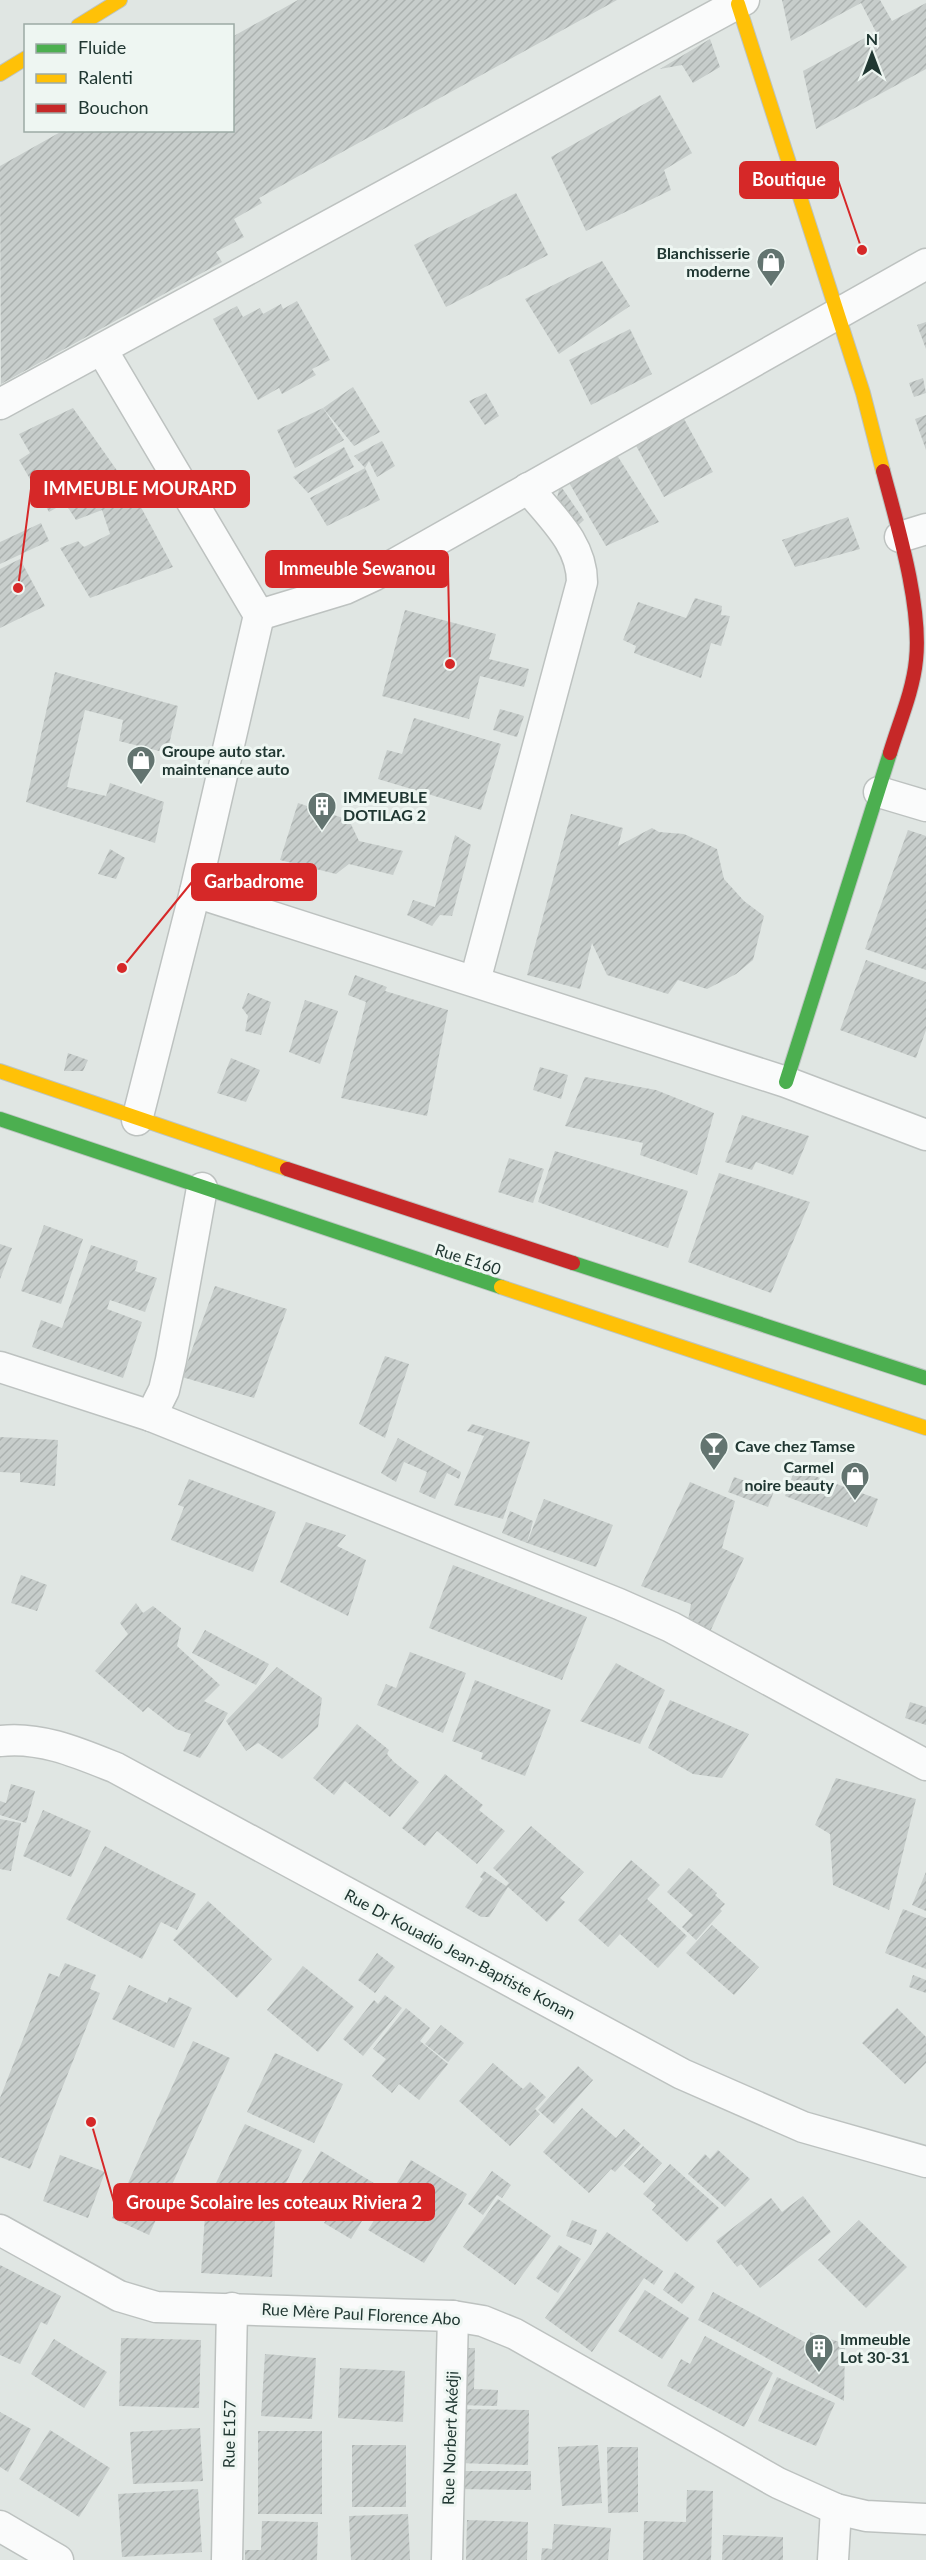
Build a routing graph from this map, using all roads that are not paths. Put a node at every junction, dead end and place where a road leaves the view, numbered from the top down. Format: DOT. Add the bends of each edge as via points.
graph roads {
  1 [pos="120,0"];
  2 [pos="741,2"];
  3 [pos="81,24"];
  4 [pos="24,59"];
  5 [pos="0,74"];
  6 [pos="926,264"];
  7 [pos="837,312"];
  8 [pos="102,350"];
  9 [pos="0,404"];
  10 [pos="528,488"];
  11 [pos="913,533"];
  12 [pos="259,615"];
  13 [pos="879,792"];
  14 [pos="926,806"];
  15 [pos="195,892"];
  16 [pos="475,981"];
  17 [pos="0,1071"];
  18 [pos="786,1082"];
  19 [pos="0,1119"];
  20 [pos="137,1120"];
  21 [pos="926,1135"];
  22 [pos="202,1188"];
  23 [pos="0,1367"];
  24 [pos="926,1378"];
  25 [pos="151,1416"];
  26 [pos="926,1428"];
  27 [pos="0,1741"];
  28 [pos="926,1765"];
  29 [pos="926,2162"];
  30 [pos="0,2230"];
  31 [pos="232,2308"];
  32 [pos="453,2316"];
  33 [pos="836,2509"];
  34 [pos="926,2519"];
  35 [pos="0,2526"];
  36 [pos="58,2560"];
  37 [pos="227,2560"];
  38 [pos="447,2560"];
  39 [pos="833,2560"];
  1 -- 3 [label="street"];
  2 -- 7 [label="street"];
  2 -- 8 [label="street"];
  4 -- 5 [label="street"];
  6 -- 7 [label="street"];
  7 -- 10 [label="street"];
  7 -- 11 [label="street"];
  8 -- 9 [label="street"];
  8 -- 12 [label="street"];
  10 -- 12 [label="street" via="375,575 345,589"];
  10 -- 16 [label="street" via="578,550 582,582"];
  11 -- 13 [label="street" via="916,662"];
  12 -- 15 [label="street"];
  13 -- 14 [label="street"];
  13 -- 18 [label="street"];
  15 -- 16 [label="street"];
  15 -- 20 [label="street"];
  16 -- 18 [label="street"];
  17 -- 20 [label="street, Rue E160"];
  18 -- 21 [label="street"];
  19 -- 22 [label="street, Rue E160"];
  20 -- 24 [label="street, Rue E160"];
  22 -- 25 [label="street" via="171,1360 164,1390"];
  22 -- 26 [label="street, Rue E160"];
  23 -- 25 [label="street"];
  25 -- 28 [label="street" via="671,1627"];
  27 -- 29 [label="street, Rue Dr Kouadio Jean-Baptiste Konan" via="15,1739 61,1747 116,1768 682,2074 803,2127"];
  30 -- 31 [label="street, Rue Mère Paul Florence Abo" via="119,2296 156,2307"];
  31 -- 32 [label="street, Rue Mère Paul Florence Abo"];
  31 -- 37 [label="street, Rue E157"];
  32 -- 33 [label="street, Rue Mère Paul Florence Abo" via="483,2321 515,2334 778,2483"];
  32 -- 38 [label="street, Rue Norbert Akédji"];
  33 -- 34 [label="street, Rue Mère Paul Florence Abo" via="866,2516"];
  33 -- 39 [label="street"];
  35 -- 36 [label="street"];
}
